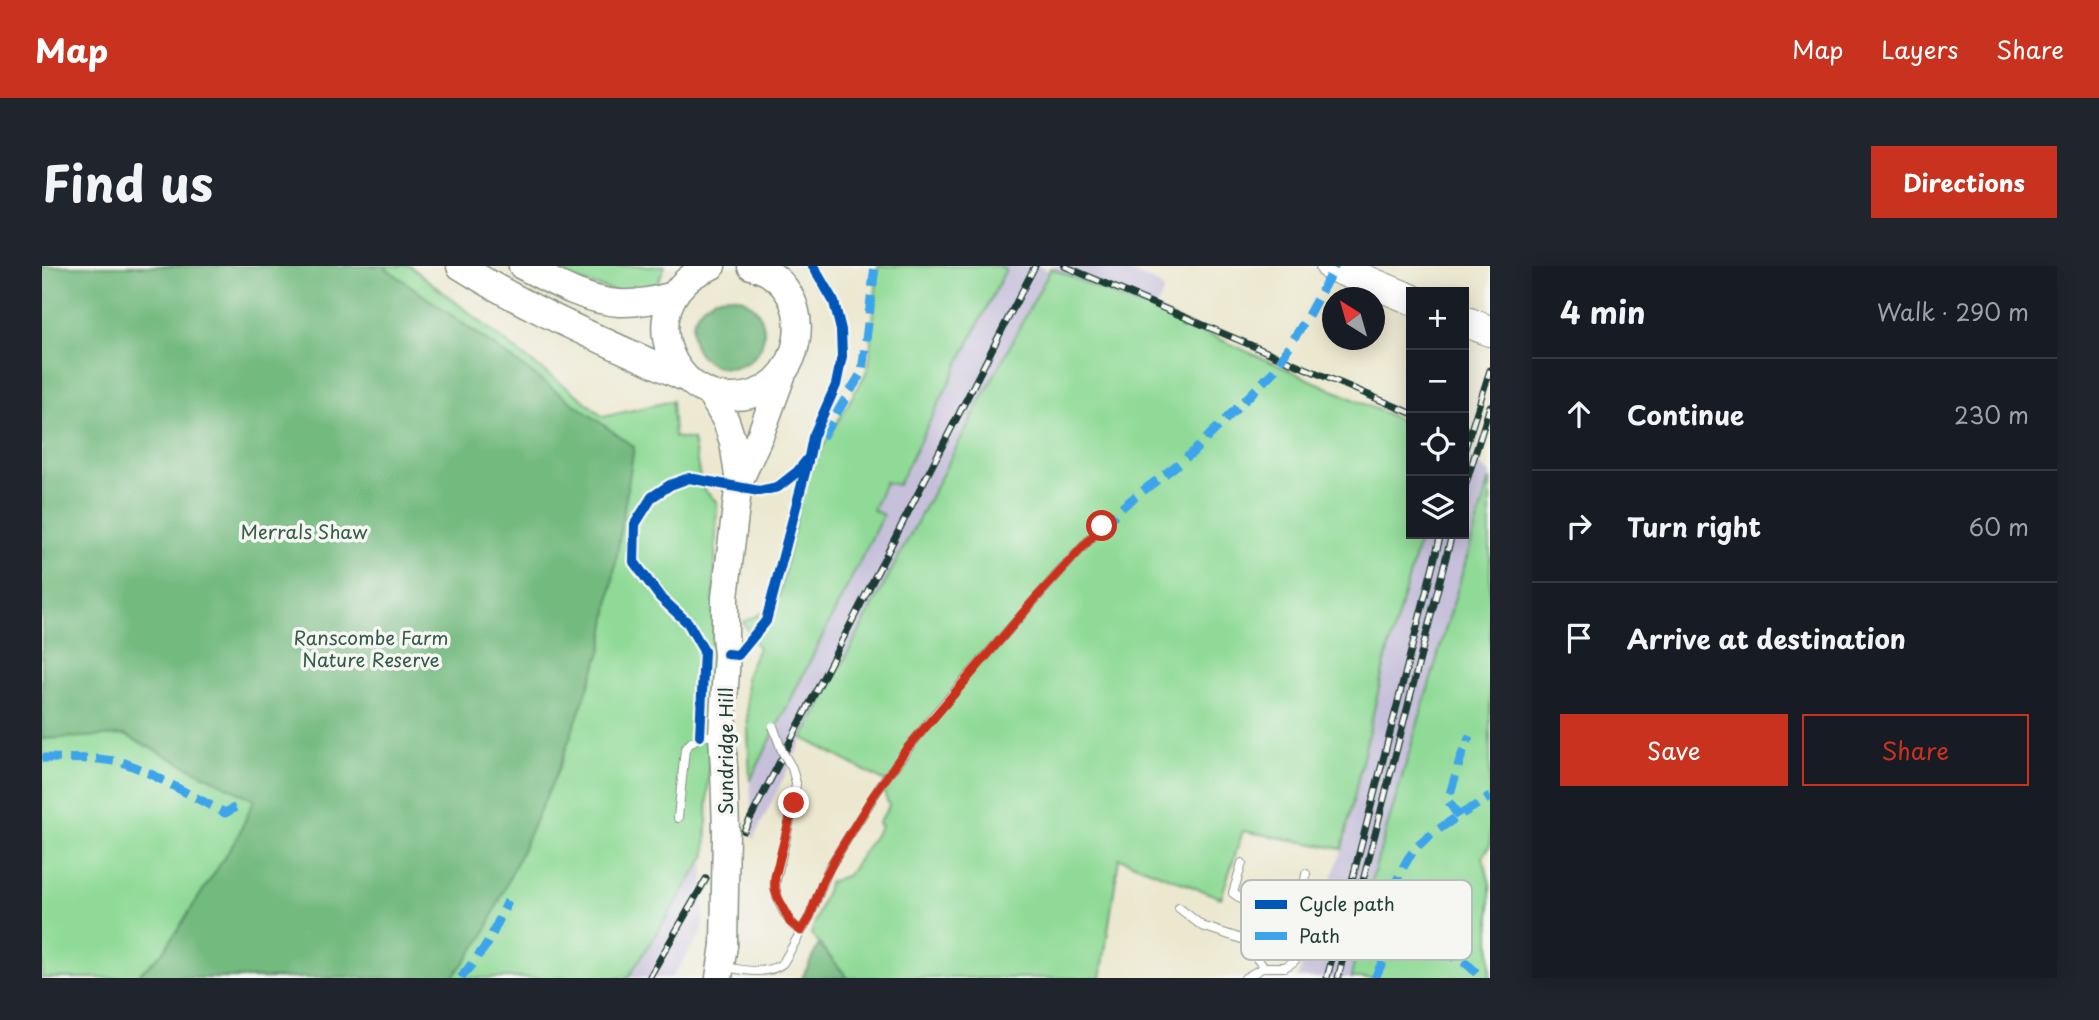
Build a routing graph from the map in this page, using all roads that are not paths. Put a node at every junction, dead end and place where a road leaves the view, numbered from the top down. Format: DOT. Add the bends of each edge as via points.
graph roads {
  1 [pos="460,266"];
  2 [pos="522,266"];
  3 [pos="712,266"];
  4 [pos="751,266"];
  5 [pos="1331,266"];
  6 [pos="674,295"];
  7 [pos="1406,297"];
  8 [pos="1469,323"];
  9 [pos="1490,331"];
  10 [pos="783,373"];
  11 [pos="685,378"];
  12 [pos="710,393"];
  13 [pos="739,482"];
  14 [pos="1102,526"];
  15 [pos="773,726"];
  16 [pos="722,735"];
  17 [pos="678,818"];
  18 [pos="1242,863"];
  19 [pos="1307,874"];
  20 [pos="1306,880"];
  21 [pos="1241,899"];
  22 [pos="1179,908"];
  23 [pos="801,931"];
  24 [pos="1241,939"];
  25 [pos="1258,960"];
  26 [pos="1295,960"];
  27 [pos="722,963"];
  28 [pos="1264,967"];
  29 [pos="1245,978"];
  1 -- 11 [label="highway" via="539,310"];
  2 -- 6 [label="highway" via="583,294 618,303"];
  3 -- 6 [label="highway" via="684,282"];
  4 -- 10 [label="highway, Sundridge Hill" via="776,279 797,314 799,335"];
  5 -- 7 [label="highway"];
  6 -- 11 [label="highway" via="666,316 665,338 671,360"];
  8 -- 9 [label="highway"];
  10 -- 12 [label="highway" via="750,394"];
  10 -- 13 [label="highway, Sundridge Hill"];
  11 -- 12 [label="highway"];
  12 -- 13 [label="highway, Sundridge Hill" via="733,442"];
  13 -- 16 [label="highway, Sundridge Hill" via="725,597"];
  14 -- 23 [label="lane" via="898,761 834,860"];
  15 -- 23 [label="lane, bridge" via="796,783 775,884 786,914"];
  16 -- 17 [label="lane" via="700,736 685,749"];
  16 -- 27 [label="highway, Sundridge Hill, bridge" via="726,831"];
  18 -- 21 [label="lane" via="1233,893"];
  19 -- 20 [label="lane"];
  22 -- 24 [label="lane" via="1202,926"];
  23 -- 27 [label="lane" via="778,967 752,971"];
  25 -- 28 [label="lane"];
  26 -- 28 [label="lane" via="1285,967"];
  28 -- 29 [label="lane"];
}
